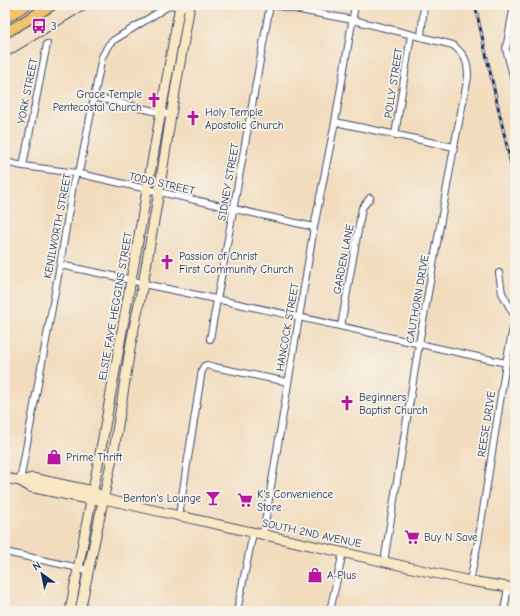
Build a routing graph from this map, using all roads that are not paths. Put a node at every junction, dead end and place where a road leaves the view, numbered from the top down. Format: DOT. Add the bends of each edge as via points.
graph roads {
  1 [pos="26,5"];
  2 [pos="46,5"];
  3 [pos="52,5"];
  4 [pos="270,5"];
  5 [pos="273,5"];
  6 [pos="355,5"];
  7 [pos="424,5"];
  8 [pos="514,5"];
  9 [pos="185,6"];
  10 [pos="39,13"];
  11 [pos="5,18"];
  12 [pos="353,20"];
  13 [pos="5,34"];
  14 [pos="410,35"];
  15 [pos="421,37"];
  16 [pos="512,37"];
  17 [pos="47,44"];
  18 [pos="514,79"];
  19 [pos="94,97"];
  20 [pos="161,112"];
  21 [pos="171,115"];
  22 [pos="335,122"];
  23 [pos="395,135"];
  24 [pos="454,147"];
  25 [pos="5,162"];
  26 [pos="23,166"];
  27 [pos="76,173"];
  28 [pos="147,190"];
  29 [pos="159,192"];
  30 [pos="370,198"];
  31 [pos="233,209"];
  32 [pos="314,227"];
  33 [pos="60,265"];
  34 [pos="499,274"];
  35 [pos="132,280"];
  36 [pos="143,284"];
  37 [pos="218,299"];
  38 [pos="299,318"];
  39 [pos="340,326"];
  40 [pos="210,339"];
  41 [pos="419,344"];
  42 [pos="506,364"];
  43 [pos="288,382"];
  44 [pos="102,443"];
  45 [pos="115,444"];
  46 [pos="5,478"];
  47 [pos="20,481"];
  48 [pos="92,495"];
  49 [pos="104,499"];
  50 [pos="179,515"];
  51 [pos="253,533"];
  52 [pos="263,535"];
  53 [pos="5,552"];
  54 [pos="343,552"];
  55 [pos="385,562"];
  56 [pos="78,568"];
  57 [pos="88,570"];
  58 [pos="470,581"];
  59 [pos="512,587"];
  60 [pos="70,611"];
  61 [pos="80,611"];
  62 [pos="236,611"];
  63 [pos="330,611"];
  64 [pos="504,611"];
  1 -- 11 [label="main road"];
  2 -- 10 [label="main road"];
  3 -- 10 [label="main road"];
  4 -- 31 [label="street, SIDNEY STREET"];
  5 -- 12 [label="street"];
  6 -- 12 [label="street, HANCOCK STREET"];
  7 -- 15 [label="street"];
  8 -- 16 [label="street"];
  9 -- 19 [label="street, KENILWORTH STREET" via="170,5 109,44 102,57"];
  9 -- 20 [label="main road, ELSIE FAYE HEGGINS STREET"];
  9 -- 21 [label="main road, ELSIE FAYE HEGGINS STREET"];
  10 -- 13 [label="main road"];
  12 -- 14 [label="street"];
  12 -- 22 [label="street, HANCOCK STREET"];
  14 -- 15 [label="street"];
  14 -- 23 [label="street, POLLY STREET"];
  15 -- 24 [label="street, CAUTHORN DRIVE" via="453,45 465,59 468,77"];
  16 -- 18 [label="street" via="506,49"];
  17 -- 26 [label="street, YORK STREET"];
  19 -- 20 [label="street"];
  19 -- 27 [label="street, KENILWORTH STREET" via="80,168"];
  20 -- 21 [label="street"];
  20 -- 28 [label="main road, ELSIE FAYE HEGGINS STREET"];
  21 -- 29 [label="main road, ELSIE FAYE HEGGINS STREET"];
  22 -- 23 [label="street"];
  22 -- 32 [label="street, HANCOCK STREET"];
  23 -- 24 [label="street"];
  24 -- 41 [label="street, CAUTHORN DRIVE"];
  25 -- 26 [label="street, TODD STREET"];
  26 -- 27 [label="street, TODD STREET"];
  27 -- 28 [label="street, TODD STREET"];
  27 -- 33 [label="street, KENILWORTH STREET"];
  28 -- 29 [label="street, TODD STREET"];
  28 -- 35 [label="main road, ELSIE FAYE HEGGINS STREET"];
  29 -- 31 [label="street, TODD STREET"];
  29 -- 36 [label="main road, ELSIE FAYE HEGGINS STREET"];
  30 -- 39 [label="street, GARDEN LANE" via="362,208"];
  31 -- 32 [label="street, TODD STREET"];
  31 -- 37 [label="street, SIDNEY STREET"];
  32 -- 38 [label="street, HANCOCK STREET"];
  33 -- 35 [label="street"];
  33 -- 47 [label="street, KENILWORTH STREET"];
  34 -- 42 [label="street, REESE DRIVE" via="502,293 514,315"];
  35 -- 36 [label="street"];
  35 -- 44 [label="main road, ELSIE FAYE HEGGINS STREET"];
  36 -- 37 [label="street"];
  36 -- 45 [label="main road, ELSIE FAYE HEGGINS STREET"];
  37 -- 38 [label="street"];
  37 -- 40 [label="street, SIDNEY STREET"];
  38 -- 39 [label="street"];
  38 -- 43 [label="street, HANCOCK STREET"];
  39 -- 41 [label="street"];
  41 -- 42 [label="street"];
  41 -- 55 [label="street, CAUTHORN DRIVE"];
  42 -- 58 [label="street, REESE DRIVE"];
  43 -- 50 [label="street" via="204,366"];
  43 -- 52 [label="street, HANCOCK STREET"];
  44 -- 45 [label="main road"];
  44 -- 48 [label="main road, ELSIE FAYE HEGGINS STREET"];
  45 -- 49 [label="main road, ELSIE FAYE HEGGINS STREET"];
  46 -- 47 [label="main road, SOUTH 2ND AVENUE"];
  47 -- 48 [label="main road, SOUTH 2ND AVENUE" via="30,487"];
  48 -- 49 [label="main road, SOUTH 2ND AVENUE"];
  48 -- 56 [label="main road, ELSIE FAYE HEGGINS STREET"];
  49 -- 50 [label="main road, SOUTH 2ND AVENUE"];
  49 -- 57 [label="main road, ELSIE FAYE HEGGINS STREET"];
  50 -- 51 [label="main road, SOUTH 2ND AVENUE"];
  51 -- 52 [label="main road, SOUTH 2ND AVENUE"];
  51 -- 62 [label="street"];
  52 -- 54 [label="main road, SOUTH 2ND AVENUE"];
  53 -- 56 [label="street"];
  54 -- 55 [label="main road, SOUTH 2ND AVENUE"];
  54 -- 63 [label="street"];
  55 -- 58 [label="main road, SOUTH 2ND AVENUE"];
  56 -- 57 [label="street"];
  56 -- 60 [label="main road, ELSIE FAYE HEGGINS STREET"];
  57 -- 61 [label="main road, ELSIE FAYE HEGGINS STREET"];
  58 -- 59 [label="main road, SOUTH 2ND AVENUE"];
  59 -- 64 [label="street"];
}
